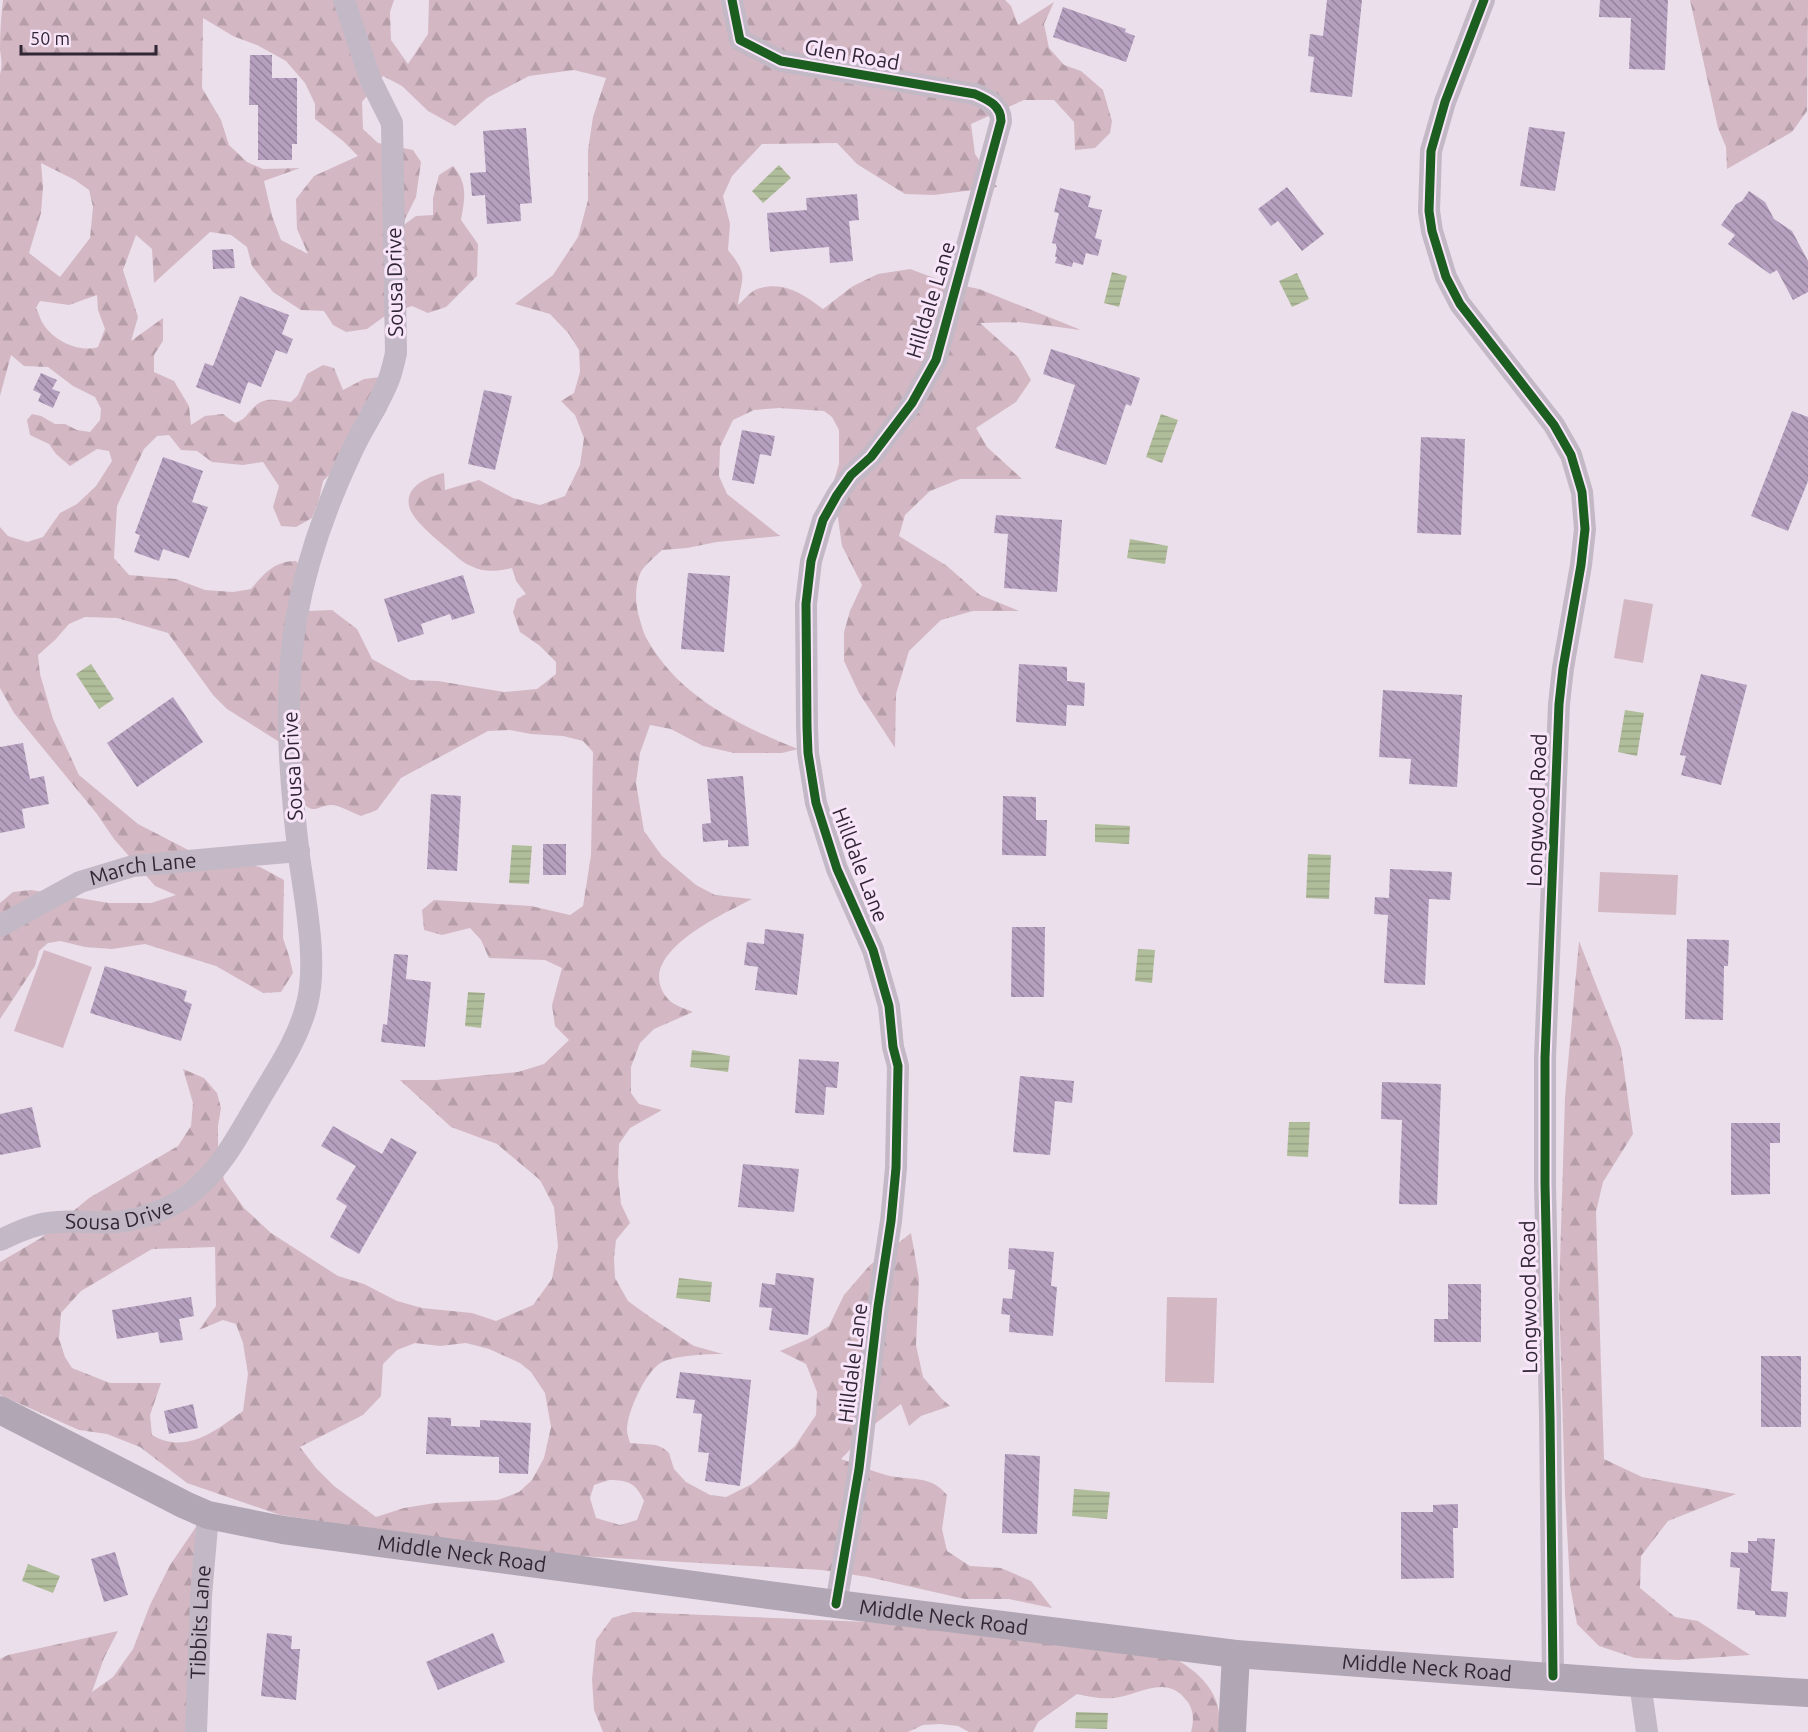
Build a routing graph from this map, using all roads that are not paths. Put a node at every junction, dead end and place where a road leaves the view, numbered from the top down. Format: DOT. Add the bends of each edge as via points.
graph roads {
  1 [pos="344,0"];
  2 [pos="732,0"];
  3 [pos="1484,0"];
  4 [pos="998,108"];
  5 [pos="299,851"];
  6 [pos="0,926"];
  7 [pos="0,1240"];
  8 [pos="0,1410"];
  9 [pos="208,1515"];
  10 [pos="836,1604"];
  11 [pos="1236,1654"];
  12 [pos="1553,1676"];
  13 [pos="1640,1683"];
  14 [pos="1808,1693"];
  15 [pos="196,1732"];
  16 [pos="1232,1732"];
  17 [pos="1647,1732"];
  1 -- 5 [label="street, Sousa Drive" via="371,81 392,123 396,353 389,380 351,452 329,505 296,621 289,736"];
  2 -- 4 [label="street, Glen Road" via="740,40 781,61 975,94"];
  3 -- 12 [label="street, Longwood Road" via="1445,102 1431,151 1432,231 1446,277 1460,304 1554,425 1571,454 1582,492 1585,529 1560,704 1545,1058"];
  4 -- 10 [label="street, Hilldale Lane" via="1001,121 936,360 912,403 871,457 852,475 823,520 811,561 806,604 808,753 816,802 837,869 873,950 889,1006 898,1066 891,1221 859,1469"];
  5 -- 6 [label="street, March Lane" via="133,866 80,882"];
  5 -- 7 [label="street, Sousa Drive" via="310,943 308,1003 290,1049 224,1159 197,1188 150,1214 117,1222 42,1224"];
  8 -- 9 [label="main road, Middle Neck Road"];
  9 -- 10 [label="main road, Middle Neck Road" via="283,1530"];
  9 -- 15 [label="street, Tibbits Lane"];
  10 -- 11 [label="main road, Middle Neck Road"];
  11 -- 12 [label="main road, Middle Neck Road"];
  11 -- 16 [label="main road"];
  12 -- 13 [label="main road, Middle Neck Road"];
  13 -- 14 [label="main road, Middle Neck Road"];
  13 -- 17 [label="street"];
}
